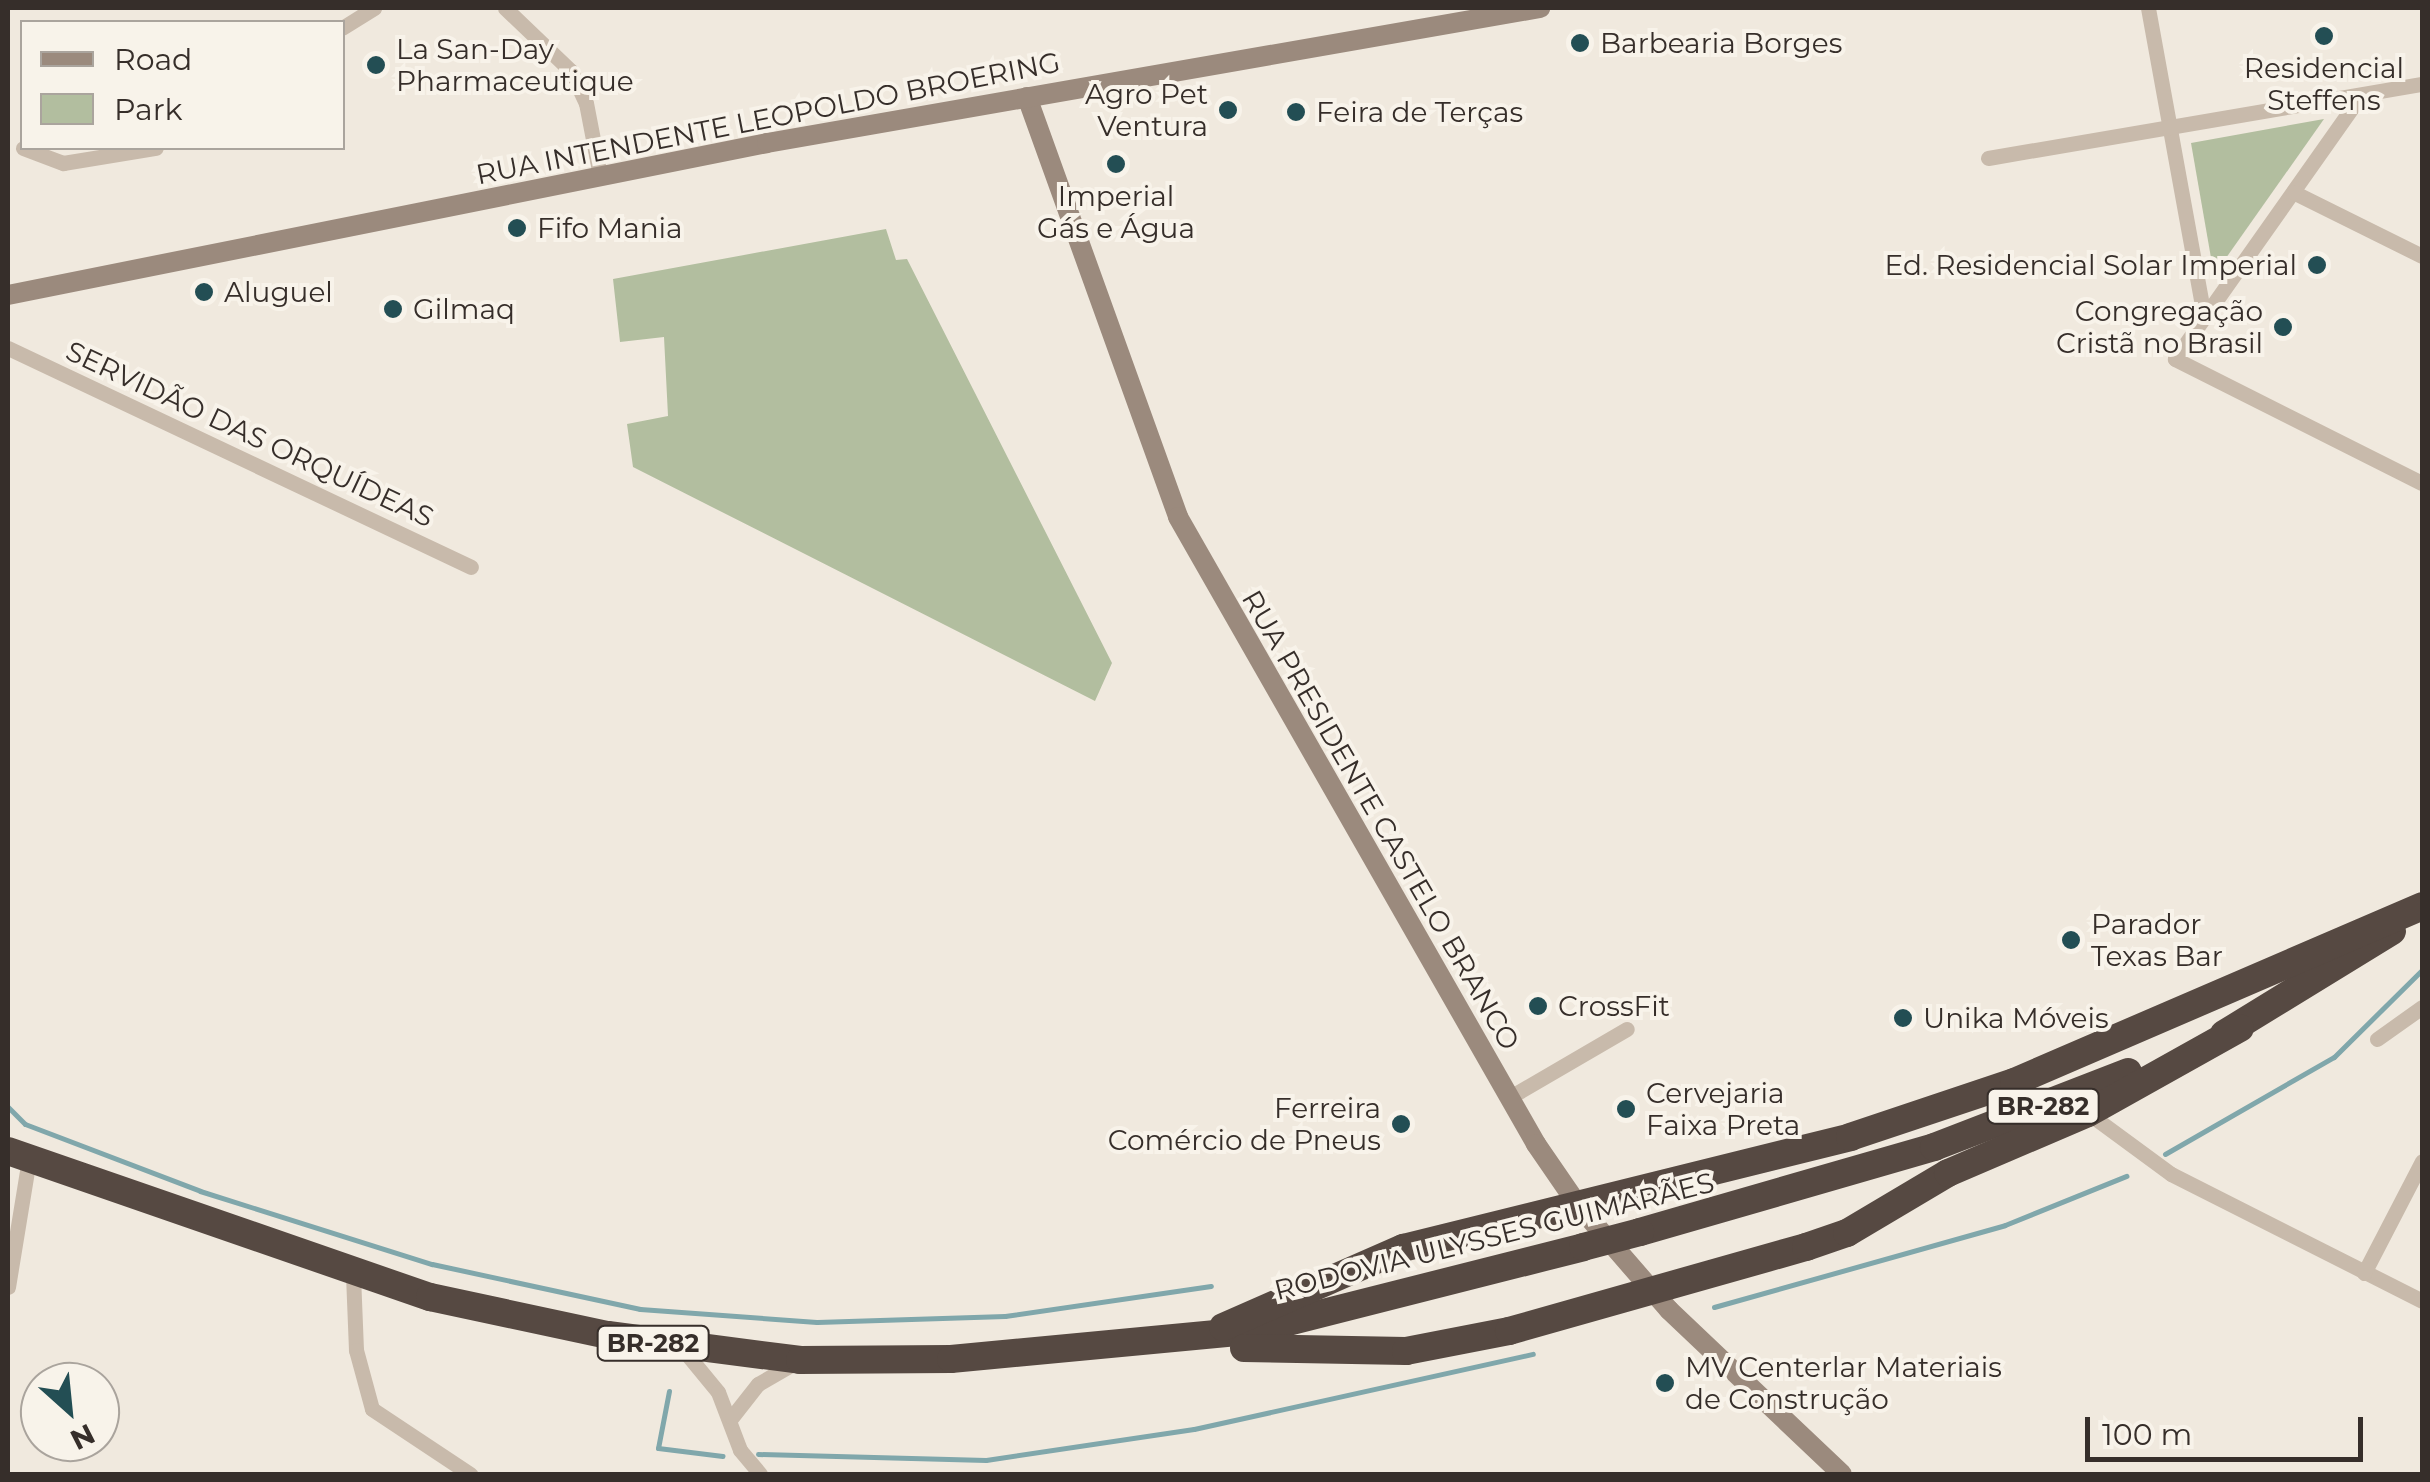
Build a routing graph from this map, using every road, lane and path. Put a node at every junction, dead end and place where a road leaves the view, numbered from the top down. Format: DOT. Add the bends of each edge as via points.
graph roads {
  1 [pos="374,8"];
  2 [pos="505,8"];
  3 [pos="1540,8"];
  4 [pos="2148,8"];
  5 [pos="345,26"];
  6 [pos="2422,84"];
  7 [pos="2361,94"];
  8 [pos="1027,97"];
  9 [pos="2170,128"];
  10 [pos="28,150"];
  11 [pos="144,150"];
  12 [pos="1988,158"];
  13 [pos="600,176"];
  14 [pos="2293,192"];
  15 [pos="2422,256"];
  16 [pos="8,295"];
  17 [pos="2204,317"];
  18 [pos="8,348"];
  19 [pos="2422,483"];
  20 [pos="472,567"];
  21 [pos="2422,908"];
  22 [pos="2422,1007"];
  23 [pos="1627,1028"];
  24 [pos="2240,1028"];
  25 [pos="2377,1039"];
  26 [pos="1510,1097"];
  27 [pos="2088,1113"];
  28 [pos="18,1155"];
  29 [pos="2422,1161"];
  30 [pos="1578,1205"];
  31 [pos="2364,1273"];
  32 [pos="353,1275"];
  33 [pos="8,1287"];
  34 [pos="1652,1289"];
  35 [pos="2422,1302"];
  36 [pos="1204,1336"];
  37 [pos="682,1347"];
  38 [pos="1076,1347"];
  39 [pos="800,1360"];
  40 [pos="732,1417"];
  41 [pos="470,1474"];
  42 [pos="760,1474"];
  43 [pos="1842,1474"];
  1 -- 5 [label="street"];
  2 -- 13 [label="street" via="571,71 586,103"];
  3 -- 8 [label="street, RUA INTENDENTE LEOPOLDO BROERING"];
  4 -- 9 [label="street"];
  6 -- 7 [label="street"];
  7 -- 9 [label="street"];
  7 -- 14 [label="street"];
  8 -- 13 [label="street, RUA INTENDENTE LEOPOLDO BROERING"];
  8 -- 26 [label="street, RUA PRESIDENTE CASTELO BRANCO" via="1178,517"];
  9 -- 12 [label="street"];
  9 -- 17 [label="street"];
  10 -- 11 [label="street" via="63,164"];
  13 -- 16 [label="street, RUA INTENDENTE LEOPOLDO BROERING"];
  14 -- 15 [label="street"];
  14 -- 17 [label="street"];
  17 -- 19 [label="street" via="2175,359"];
  18 -- 20 [label="street, SERVIDÃO DAS ORQUÍDEAS"];
  21 -- 24 [label="highway, RODOVIA ULYSSES GUIMARÃES / BR-282"];
  21 -- 30 [label="highway" via="2014,1082 1850,1137"];
  22 -- 25 [label="street"];
  23 -- 26 [label="street"];
  24 -- 27 [label="highway"];
  24 -- 36 [label="highway, RODOVIA ULYSSES GUIMARÃES / BR-282, bridge" via="1934,1147 1359,1309"];
  26 -- 30 [label="street, RUA PRESIDENTE CASTELO BRANCO"];
  27 -- 31 [label="street" via="2171,1174"];
  27 -- 34 [label="highway" via="1948,1173 1847,1233"];
  28 -- 32 [label="highway, RODOVIA ULYSSES GUIMARÃES / BR-282"];
  28 -- 33 [label="street"];
  29 -- 31 [label="street"];
  30 -- 34 [label="street, RUA PRESIDENTE CASTELO BRANCO"];
  30 -- 36 [label="highway" via="1376,1257"];
  31 -- 35 [label="street"];
  32 -- 37 [label="highway, RODOVIA ULYSSES GUIMARÃES / BR-282" via="524,1320"];
  32 -- 41 [label="street" via="360,1378 372,1409"];
  34 -- 38 [label="highway" via="1509,1332 1406,1351 1270,1345 1170,1358"];
  34 -- 43 [label="street, RUA PRESIDENTE CASTELO BRANCO"];
  36 -- 38 [label="highway, RODOVIA ULYSSES GUIMARÃES / BR-282"];
  37 -- 39 [label="highway, RODOVIA ULYSSES GUIMARÃES / BR-282"];
  37 -- 40 [label="street"];
  38 -- 39 [label="highway, RODOVIA ULYSSES GUIMARÃES / BR-282" via="952,1359"];
  39 -- 40 [label="street" via="758,1384"];
  40 -- 42 [label="street" via="740,1450"];
}
